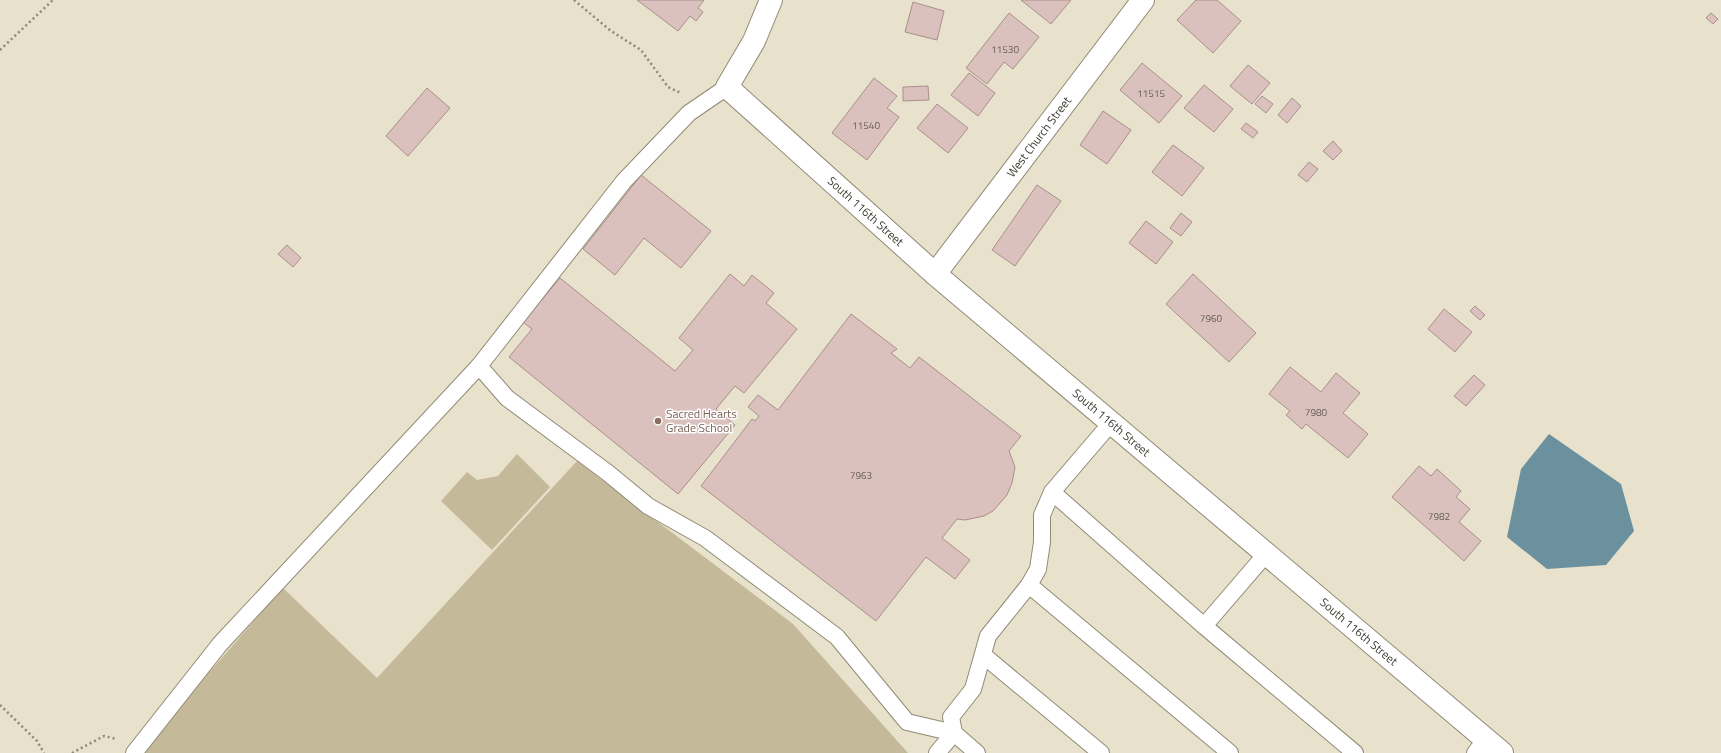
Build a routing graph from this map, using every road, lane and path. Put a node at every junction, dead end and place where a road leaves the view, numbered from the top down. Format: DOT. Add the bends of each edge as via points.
graph roads {
  1 [pos="53,0"];
  2 [pos="574,0"];
  3 [pos="772,0"];
  4 [pos="1143,0"];
  5 [pos="0,50"];
  6 [pos="727,87"];
  7 [pos="684,94"];
  8 [pos="935,274"];
  9 [pos="479,366"];
  10 [pos="1111,423"];
  11 [pos="1052,492"];
  12 [pos="1266,554"];
  13 [pos="1029,585"];
  14 [pos="1204,626"];
  15 [pos="983,655"];
  16 [pos="0,705"];
  17 [pos="954,733"];
  18 [pos="1487,748"];
  19 [pos="137,749"];
  20 [pos="44,753"];
  21 [pos="72,753"];
  22 [pos="937,753"];
  23 [pos="977,753"];
  24 [pos="1102,753"];
  25 [pos="1230,753"];
  26 [pos="1354,753"];
  1 -- 5 [label="path"];
  2 -- 7 [label="path" via="641,50 668,87"];
  3 -- 6 [label="street" via="754,41"];
  4 -- 8 [label="street, West Church Street"];
  6 -- 8 [label="street, South 116th Street"];
  6 -- 9 [label="lane" via="689,113 624,181"];
  8 -- 10 [label="street, South 116th Street"];
  9 -- 17 [label="lane" via="507,398 648,506 705,538 837,637 907,722"];
  9 -- 19 [label="lane" via="220,644"];
  10 -- 11 [label="lane"];
  10 -- 12 [label="street, South 116th Street"];
  11 -- 13 [label="lane" via="1042,514 1042,542 1038,569"];
  11 -- 14 [label="lane"];
  12 -- 14 [label="lane"];
  12 -- 18 [label="street, South 116th Street"];
  13 -- 15 [label="lane" via="988,636"];
  13 -- 25 [label="lane"];
  14 -- 26 [label="lane"];
  15 -- 17 [label="lane" via="973,689 952,717"];
  15 -- 24 [label="lane"];
  16 -- 20 [label="path" via="37,741"];
  17 -- 22 [label="lane"];
  17 -- 23 [label="lane"];
  19 -- 21 [label="path" via="104,736"];
}
